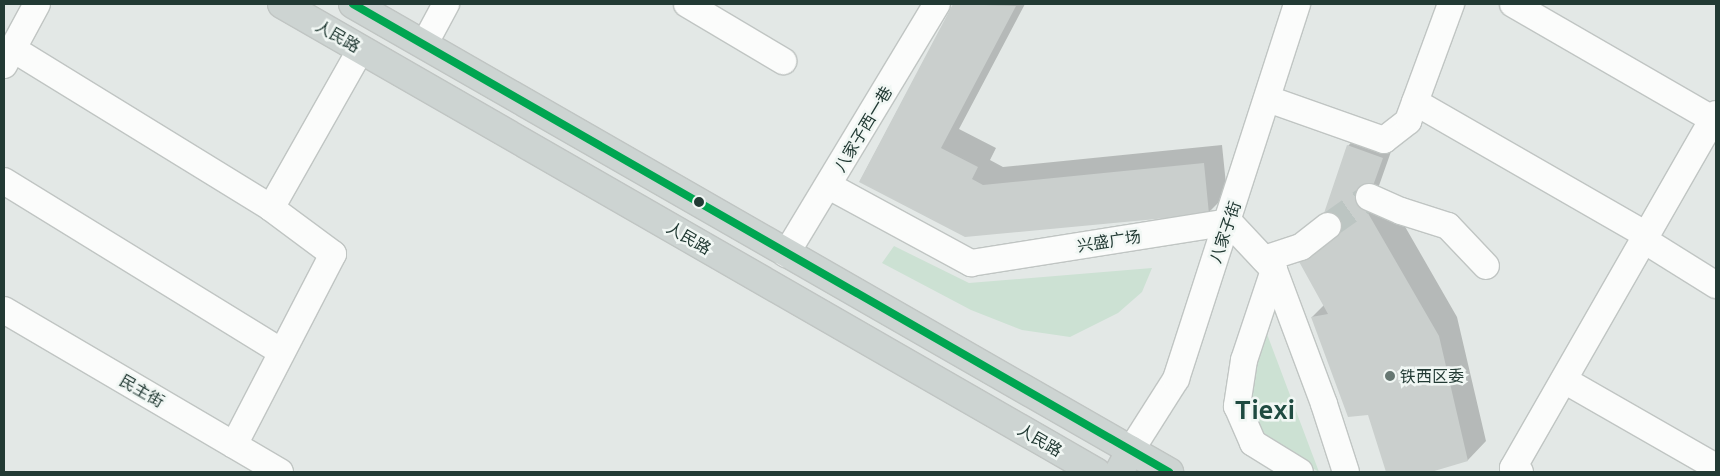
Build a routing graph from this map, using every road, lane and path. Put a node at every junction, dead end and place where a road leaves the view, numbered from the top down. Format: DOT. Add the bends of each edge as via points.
graph roads {
  1 [pos="37,4"];
  2 [pos="282,4"];
  3 [pos="353,4"];
  4 [pos="446,4"];
  5 [pos="687,4"];
  6 [pos="937,4"];
  7 [pos="1297,4"];
  8 [pos="1451,4"];
  9 [pos="1513,4"];
  10 [pos="424,45"];
  11 [pos="361,49"];
  12 [pos="8,57"];
  13 [pos="783,61"];
  14 [pos="1268,98"];
  15 [pos="1415,102"];
  16 [pos="1715,118"];
  17 [pos="4,181"];
  18 [pos="828,186"];
  19 [pos="1369,197"];
  20 [pos="271,208"];
  21 [pos="1229,222"];
  22 [pos="1328,226"];
  23 [pos="1645,238"];
  24 [pos="786,254"];
  25 [pos="1269,265"];
  26 [pos="1486,266"];
  27 [pos="1716,285"];
  28 [pos="4,310"];
  29 [pos="282,352"];
  30 [pos="1564,380"];
  31 [pos="234,445"];
  32 [pos="1125,461"];
  33 [pos="1716,467"];
  34 [pos="1161,470"];
  35 [pos="280,472"];
  36 [pos="1096,472"];
  37 [pos="1300,472"];
  38 [pos="1346,472"];
  39 [pos="1520,472"];
  1 -- 12 [label="street"];
  2 -- 11 [label="main road, 人民路"];
  3 -- 10 [label="main road"];
  4 -- 10 [label="street"];
  5 -- 13 [label="street"];
  6 -- 18 [label="street, 八家子西一巷"];
  7 -- 14 [label="street, 八家子街"];
  8 -- 15 [label="street"];
  9 -- 16 [label="street"];
  10 -- 24 [label="main road"];
  11 -- 20 [label="street"];
  11 -- 36 [label="main road, 人民路"];
  12 -- 20 [label="street"];
  14 -- 15 [label="street" via="1384,140 1408,120"];
  14 -- 21 [label="street, 八家子街"];
  15 -- 23 [label="street"];
  16 -- 23 [label="street"];
  17 -- 29 [label="street"];
  18 -- 21 [label="street, 兴盛广场" via="971,263"];
  18 -- 24 [label="street, 八家子西一巷"];
  19 -- 26 [label="street" via="1448,226"];
  20 -- 29 [label="street" via="333,254"];
  21 -- 25 [label="street"];
  21 -- 32 [label="street, 八家子街" via="1176,379"];
  22 -- 25 [label="street" via="1301,247"];
  23 -- 27 [label="street"];
  23 -- 30 [label="street"];
  24 -- 32 [label="main road" via="1009,382"];
  25 -- 37 [label="street" via="1244,360 1236,406 1253,443"];
  25 -- 38 [label="street" via="1324,404"];
  28 -- 31 [label="street, 民主街"];
  29 -- 31 [label="street"];
  30 -- 33 [label="street"];
  30 -- 39 [label="street" via="1513,468"];
  31 -- 35 [label="street, 民主街"];
  32 -- 34 [label="main road"];
}
